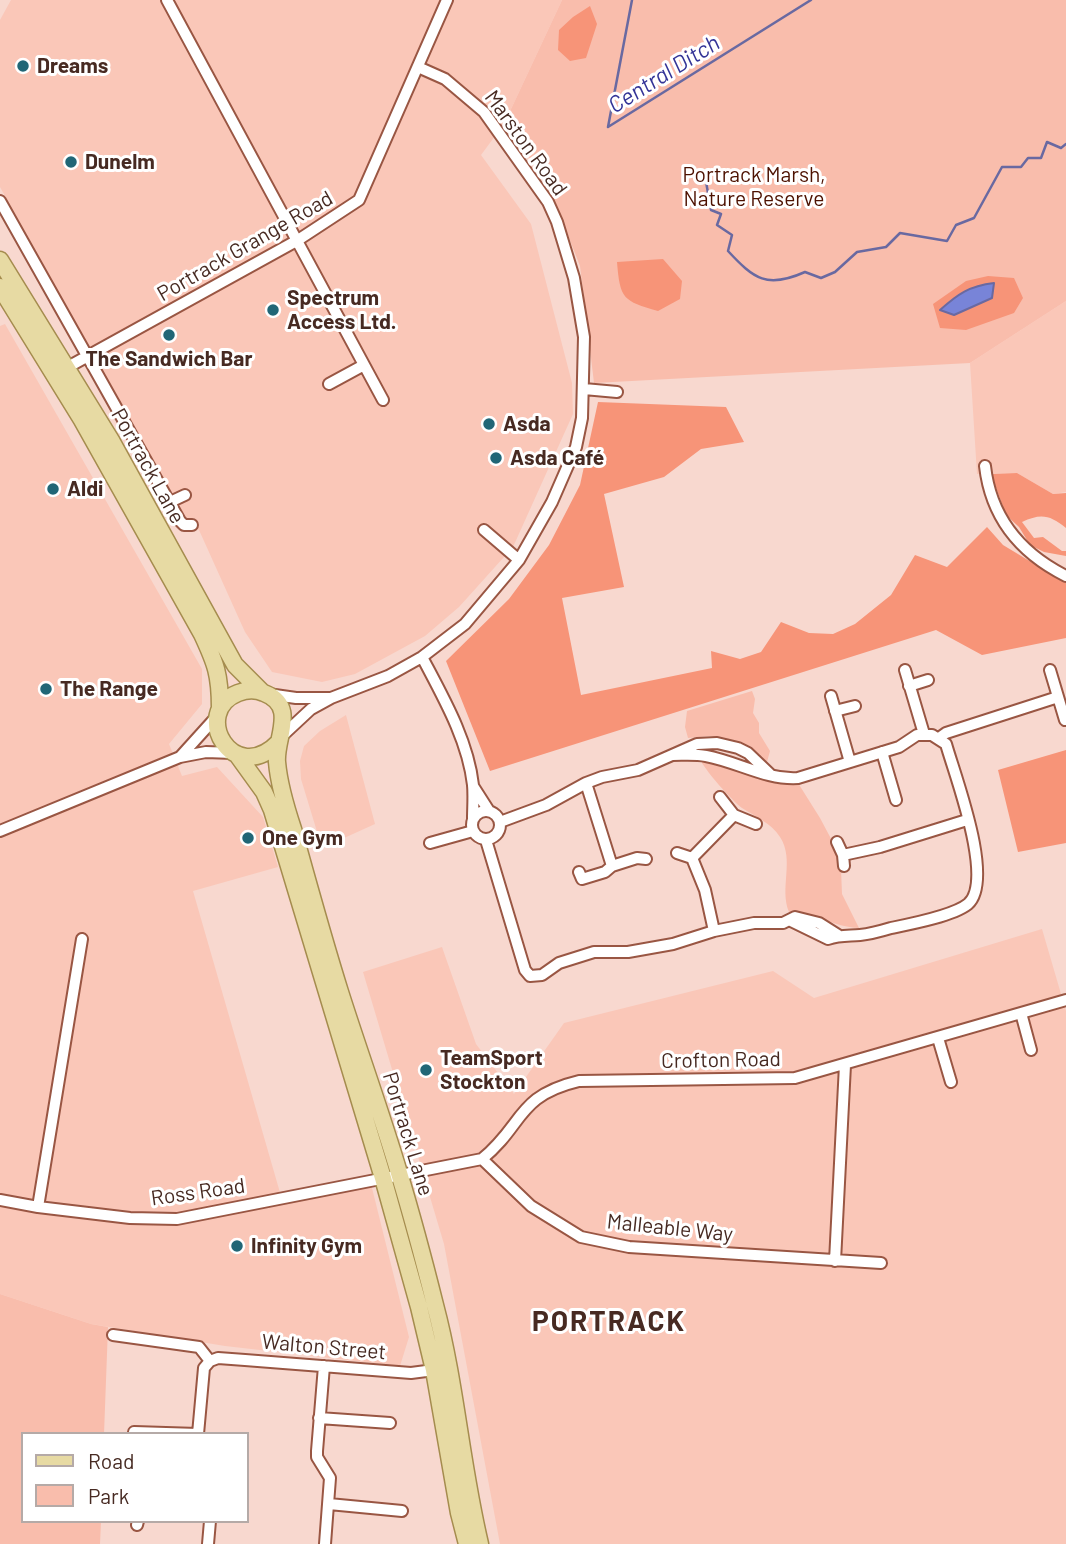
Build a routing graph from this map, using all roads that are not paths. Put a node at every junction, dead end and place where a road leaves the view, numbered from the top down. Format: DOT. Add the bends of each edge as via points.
graph roads {
  1 [pos="167,0"];
  2 [pos="446,0"];
  3 [pos="418,67"];
  4 [pos="0,201"];
  5 [pos="298,240"];
  6 [pos="0,260"];
  7 [pos="0,287"];
  8 [pos="88,356"];
  9 [pos="364,365"];
  10 [pos="68,367"];
  11 [pos="330,384"];
  12 [pos="584,389"];
  13 [pos="617,392"];
  14 [pos="383,400"];
  15 [pos="985,466"];
  16 [pos="185,495"];
  17 [pos="170,502"];
  18 [pos="192,525"];
  19 [pos="484,530"];
  20 [pos="519,560"];
  21 [pos="1066,576"];
  22 [pos="422,657"];
  23 [pos="905,670"];
  24 [pos="1049,670"];
  25 [pos="928,680"];
  26 [pos="909,686"];
  27 [pos="264,693"];
  28 [pos="831,696"];
  29 [pos="1058,697"];
  30 [pos="331,698"];
  31 [pos="855,706"];
  32 [pos="835,711"];
  33 [pos="219,712"];
  34 [pos="1065,720"];
  35 [pos="924,734"];
  36 [pos="939,738"];
  37 [pos="280,739"];
  38 [pos="882,752"];
  39 [pos="235,754"];
  40 [pos="673,755"];
  41 [pos="180,757"];
  42 [pos="850,762"];
  43 [pos="770,774"];
  44 [pos="586,783"];
  45 [pos="473,786"];
  46 [pos="720,797"];
  47 [pos="898,799"];
  48 [pos="489,811"];
  49 [pos="734,815"];
  50 [pos="473,819"];
  51 [pos="967,820"];
  52 [pos="500,822"];
  53 [pos="756,824"];
  54 [pos="0,831"];
  55 [pos="473,831"];
  56 [pos="486,840"];
  57 [pos="837,842"];
  58 [pos="430,843"];
  59 [pos="677,853"];
  60 [pos="692,858"];
  61 [pos="646,859"];
  62 [pos="612,866"];
  63 [pos="579,872"];
  64 [pos="714,931"];
  65 [pos="82,939"];
  66 [pos="1066,1000"];
  67 [pos="1021,1013"];
  68 [pos="938,1038"];
  69 [pos="1031,1050"];
  70 [pos="845,1065"];
  71 [pos="951,1082"];
  72 [pos="482,1159"];
  73 [pos="400,1174"];
  74 [pos="383,1178"];
  75 [pos="0,1200"];
  76 [pos="38,1207"];
  77 [pos="835,1261"];
  78 [pos="881,1263"];
  79 [pos="113,1335"];
  80 [pos="210,1360"];
  81 [pos="324,1367"];
  82 [pos="434,1370"];
  83 [pos="319,1418"];
  84 [pos="390,1423"];
  85 [pos="134,1430"];
  86 [pos="166,1432"];
  87 [pos="198,1432"];
  88 [pos="329,1504"];
  89 [pos="402,1511"];
  90 [pos="210,1523"];
  91 [pos="208,1544"];
  92 [pos="325,1544"];
  93 [pos="467,1544"];
  94 [pos="481,1544"];
  1 -- 5 [label="street"];
  2 -- 3 [label="street, Portrack Grange Road"];
  3 -- 5 [label="street, Portrack Grange Road" via="359,200"];
  3 -- 12 [label="street, Marston Road" via="445,79 484,112 548,202 581,307"];
  4 -- 8 [label="street, Portrack Lane"];
  5 -- 8 [label="street, Portrack Grange Road"];
  5 -- 9 [label="street"];
  6 -- 10 [label="main road, Portrack Lane"];
  7 -- 33 [label="main road, Portrack Lane" via="82,420 202,634 220,681"];
  8 -- 10 [label="street, Portrack Grange Road"];
  8 -- 17 [label="street, Portrack Lane"];
  9 -- 11 [label="street"];
  9 -- 14 [label="street"];
  10 -- 27 [label="main road, Portrack Lane" via="235,665"];
  12 -- 13 [label="street"];
  12 -- 20 [label="street, Marston Road" via="576,447"];
  15 -- 21 [label="street" via="993,504 1002,520 1030,554"];
  16 -- 17 [label="street, Portrack Lane"];
  17 -- 18 [label="street, Portrack Lane" via="180,521"];
  19 -- 20 [label="street"];
  20 -- 22 [label="street, Marston Road" via="465,624"];
  22 -- 30 [label="street, Marston Road"];
  22 -- 45 [label="street" via="459,732"];
  23 -- 26 [label="street"];
  24 -- 29 [label="street"];
  25 -- 26 [label="street"];
  26 -- 35 [label="street"];
  27 -- 30 [label="street, Marston Road"];
  27 -- 33 [label="main road" via="245,690 231,696"];
  27 -- 37 [label="main road, Portrack Lane" via="277,702 283,715"];
  28 -- 32 [label="street"];
  29 -- 34 [label="street"];
  29 -- 36 [label="street"];
  30 -- 37 [label="street, Marston Road" via="311,709"];
  31 -- 32 [label="street"];
  32 -- 42 [label="street"];
  33 -- 39 [label="main road, Portrack Lane" via="217,731"];
  33 -- 41 [label="street"];
  35 -- 36 [label="street"];
  35 -- 38 [label="street"];
  36 -- 51 [label="street" via="946,744"];
  37 -- 39 [label="main road" via="269,752 256,757"];
  37 -- 73 [label="main road, Portrack Lane" via="276,760 283,797"];
  38 -- 42 [label="street"];
  38 -- 47 [label="street"];
  39 -- 41 [label="street" via="206,752"];
  39 -- 74 [label="main road, Portrack Lane" via="272,810"];
  40 -- 43 [label="street" via="708,756"];
  40 -- 43 [label="street" via="697,744 728,745 748,753"];
  40 -- 44 [label="street" via="638,770"];
  41 -- 54 [label="street"];
  42 -- 43 [label="street" via="798,778"];
  44 -- 52 [label="street" via="546,805"];
  44 -- 62 [label="street"];
  45 -- 48 [label="street"];
  45 -- 50 [label="street"];
  46 -- 49 [label="street"];
  48 -- 50 [label="street" via="481,811"];
  48 -- 52 [label="street"];
  49 -- 53 [label="street"];
  49 -- 60 [label="street"];
  50 -- 55 [label="street"];
  51 -- 57 [label="street" via="844,860"];
  51 -- 64 [label="street" via="977,852 978,876 969,903 956,910 895,928 828,939 789,919"];
  52 -- 56 [label="street" via="499,832"];
  55 -- 56 [label="street"];
  55 -- 58 [label="street"];
  56 -- 64 [label="street" via="530,976 594,952 628,953"];
  59 -- 60 [label="street"];
  60 -- 64 [label="street" via="703,882"];
  61 -- 62 [label="street"];
  62 -- 63 [label="street" via="582,879"];
  65 -- 76 [label="street"];
  66 -- 67 [label="street, Crofton Road"];
  67 -- 68 [label="street, Crofton Road"];
  67 -- 69 [label="street"];
  68 -- 70 [label="street, Crofton Road"];
  68 -- 71 [label="street"];
  70 -- 72 [label="street, Crofton Road" via="771,1080 593,1081 561,1086 534,1099"];
  70 -- 77 [label="street"];
  72 -- 73 [label="street"];
  72 -- 77 [label="street, Malleable Way" via="531,1206 581,1237 629,1247"];
  73 -- 74 [label="street, Ross Road"];
  73 -- 94 [label="main road, Portrack Lane" via="444,1342"];
  74 -- 76 [label="street, Ross Road" via="177,1219"];
  74 -- 82 [label="main road, Portrack Lane"];
  75 -- 76 [label="street, Ross Road"];
  77 -- 78 [label="street, Malleable Way"];
  79 -- 80 [label="street" via="199,1347"];
  80 -- 81 [label="street, Walton Street"];
  80 -- 87 [label="street" via="204,1367"];
  81 -- 82 [label="street, Walton Street" via="411,1373"];
  81 -- 83 [label="street"];
  82 -- 93 [label="main road, Portrack Lane"];
  83 -- 84 [label="street"];
  83 -- 88 [label="street" via="317,1457 330,1478"];
  85 -- 86 [label="street"];
  88 -- 89 [label="street"];
  88 -- 92 [label="street"];
  90 -- 91 [label="street"];
}
